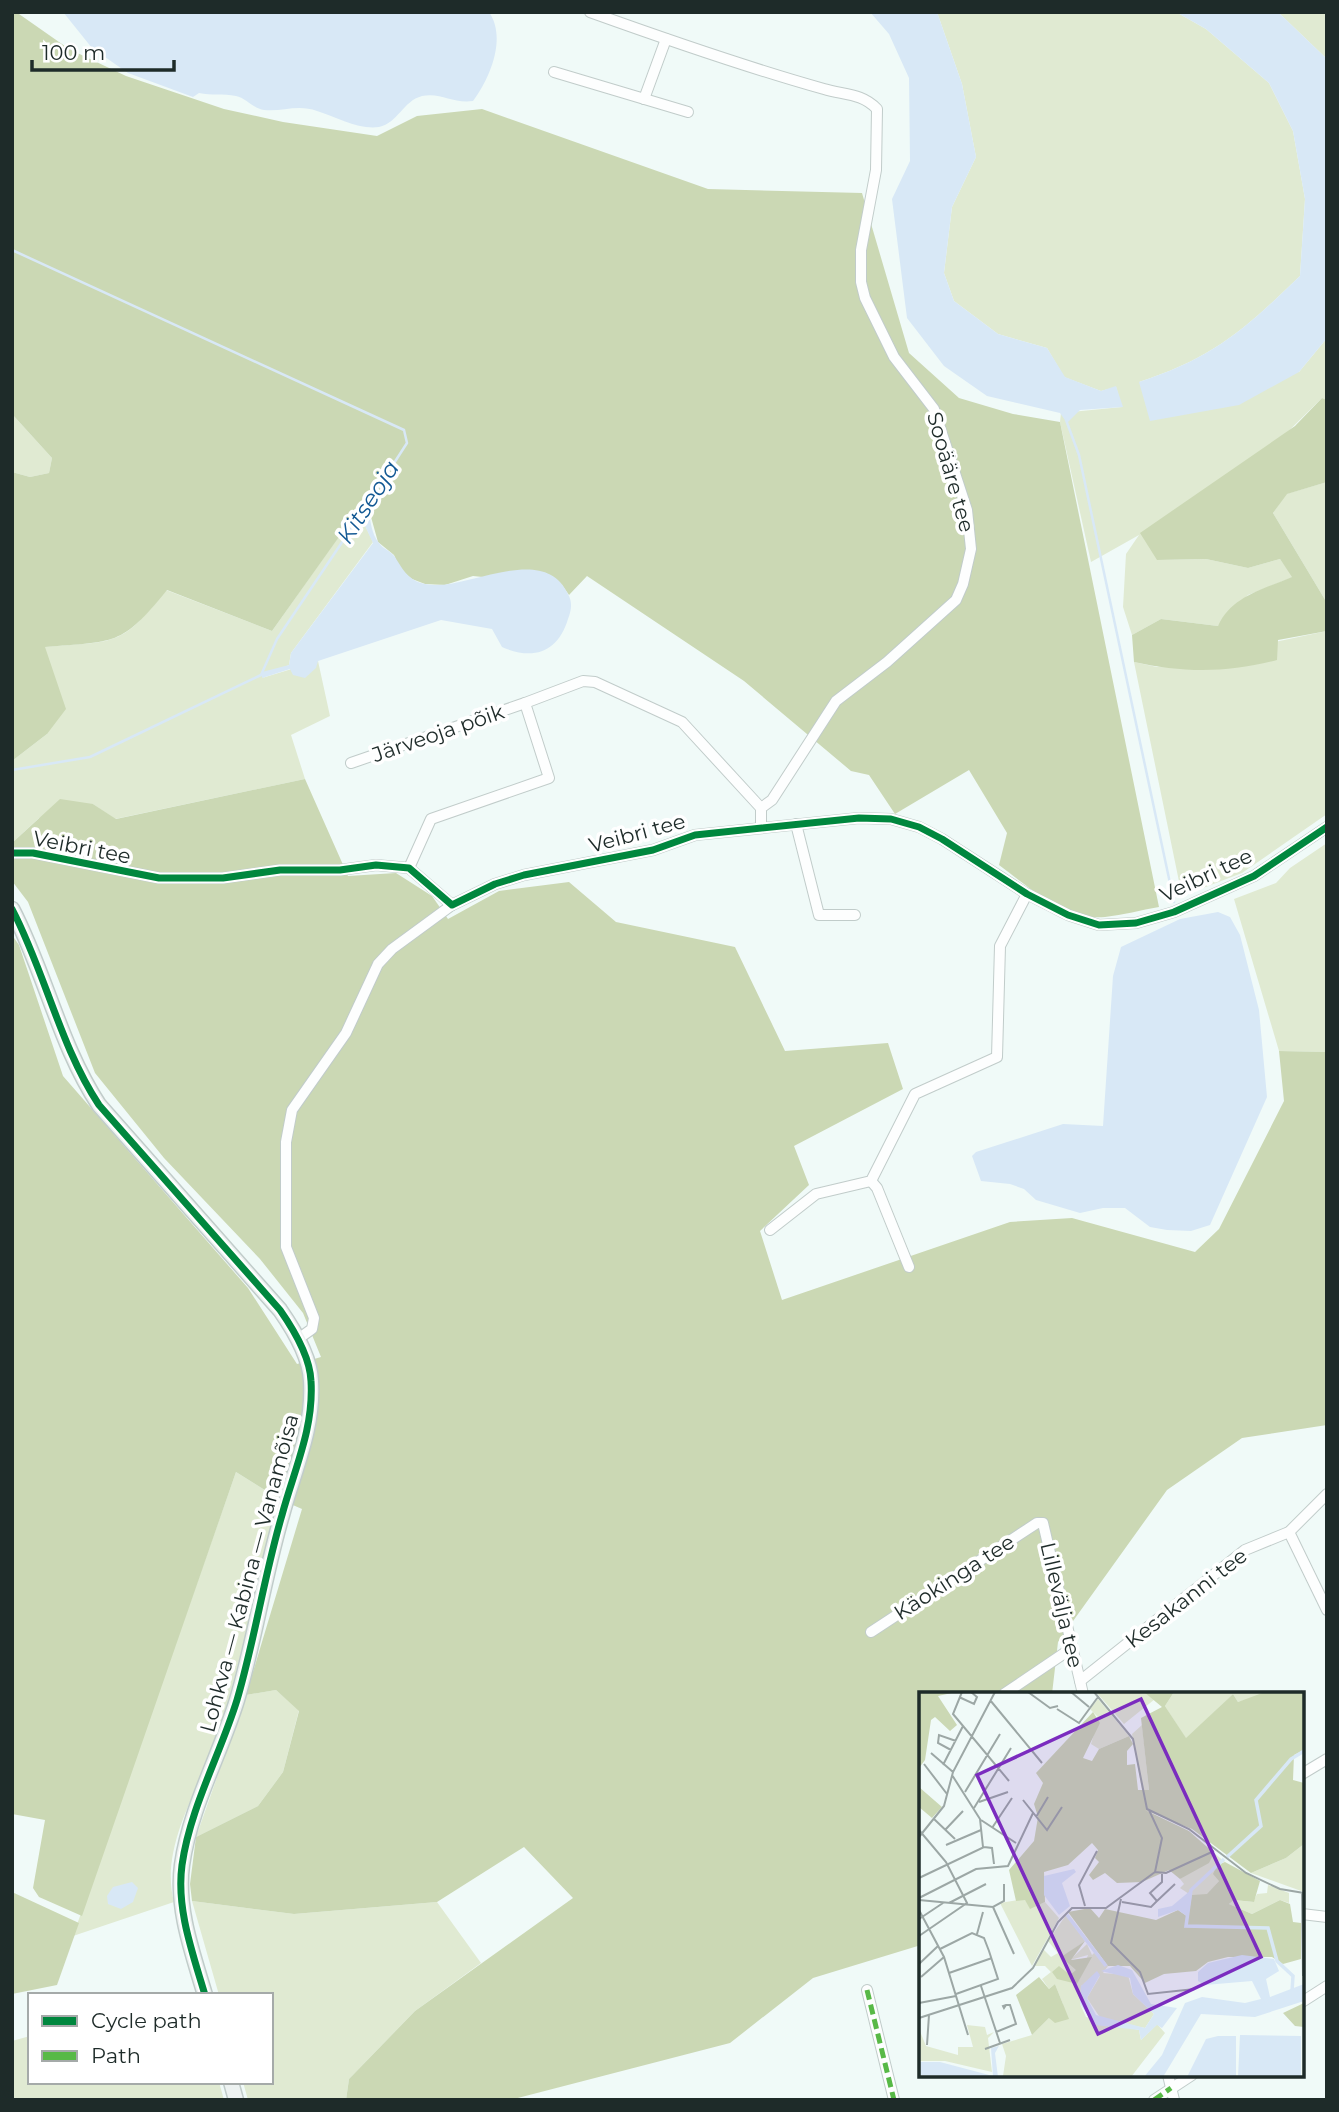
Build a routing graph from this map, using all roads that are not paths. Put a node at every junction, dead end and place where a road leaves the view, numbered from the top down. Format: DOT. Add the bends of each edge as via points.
graph roads {
  1 [pos="590,12"];
  2 [pos="666,40"];
  3 [pos="554,72"];
  4 [pos="644,99"];
  5 [pos="688,111"];
  6 [pos="525,703"];
  7 [pos="351,764"];
  8 [pos="761,808"];
  9 [pos="796,824"];
  10 [pos="761,827"];
  11 [pos="1327,827"];
  12 [pos="12,853"];
  13 [pos="409,868"];
  14 [pos="1027,894"];
  15 [pos="452,905"];
  16 [pos="12,909"];
  17 [pos="855,915"];
  18 [pos="871,1181"];
  19 [pos="770,1230"];
  20 [pos="909,1267"];
  21 [pos="298,1339"];
  22 [pos="1327,1494"];
  23 [pos="1037,1523"];
  24 [pos="1289,1532"];
  25 [pos="1327,1610"];
  26 [pos="871,1632"];
  27 [pos="1072,1648"];
  28 [pos="1080,1681"];
  29 [pos="1007,1692"];
  30 [pos="1083,1692"];
  31 [pos="1327,1759"];
  32 [pos="1304,1772"];
  33 [pos="1304,1914"];
  34 [pos="1327,1917"];
  35 [pos="1327,1986"];
  36 [pos="867,1990"];
  37 [pos="204,1993"];
  38 [pos="1304,2001"];
  39 [pos="1168,2077"];
  40 [pos="1189,2077"];
  41 [pos="1171,2088"];
  42 [pos="894,2100"];
  43 [pos="1154,2100"];
  44 [pos="1174,2100"];
  1 -- 2 [label="street, Sooääre tee"];
  2 -- 4 [label="street"];
  2 -- 8 [label="street, Sooääre tee" via="743,67 863,97 877,109 876,170 861,250 861,282 894,357 934,409 971,531 968,567 956,600 836,701 772,800"];
  3 -- 4 [label="street"];
  4 -- 5 [label="street"];
  6 -- 7 [label="street, Järveoja põik"];
  6 -- 8 [label="street, Järveoja põik" via="583,681 595,682 672,716"];
  6 -- 13 [label="street" via="549,778 431,819"];
  8 -- 10 [label="street"];
  9 -- 10 [label="street, Veibri tee"];
  9 -- 14 [label="street, Veibri tee" via="891,819 919,827"];
  9 -- 17 [label="street" via="819,915"];
  10 -- 15 [label="street, Veibri tee" via="695,835 653,850 524,875"];
  11 -- 14 [label="street, Veibri tee" via="1254,876 1174,912 1136,923 1098,925"];
  12 -- 13 [label="street, Veibri tee" via="33,853 159,878 223,878 376,865"];
  13 -- 15 [label="street"];
  14 -- 18 [label="street" via="1000,946 997,1057 915,1094"];
  15 -- 21 [label="street, Veibri tee" via="378,964 329,1061 292,1110 286,1142 286,1247 314,1318 312,1329"];
  16 -- 21 [label="street, Lohkva — Kabina — Vanamõisa" via="86,1085 99,1105 267,1294"];
  18 -- 19 [label="street" via="816,1194"];
  18 -- 20 [label="street"];
  21 -- 37 [label="street, Lohkva — Kabina — Vanamõisa" via="311,1378 308,1432 269,1558 237,1697 187,1837 182,1868 186,1926"];
  22 -- 24 [label="street, Kesakanni tee"];
  23 -- 26 [label="street, Käokinga tee"];
  23 -- 27 [label="street, Lillevälja tee" via="1043,1523"];
  24 -- 25 [label="street"];
  24 -- 28 [label="street, Kesakanni tee" via="1245,1550"];
  27 -- 28 [label="street, Lillevälja tee"];
  27 -- 29 [label="street"];
  28 -- 30 [label="street, Lillevälja tee"];
  31 -- 32 [label="street"];
  33 -- 34 [label="street"];
  35 -- 38 [label="street"];
  36 -- 42 [label="street"];
  39 -- 41 [label="street"];
  40 -- 41 [label="street"];
  41 -- 43 [label="street"];
  41 -- 44 [label="street"];
}
